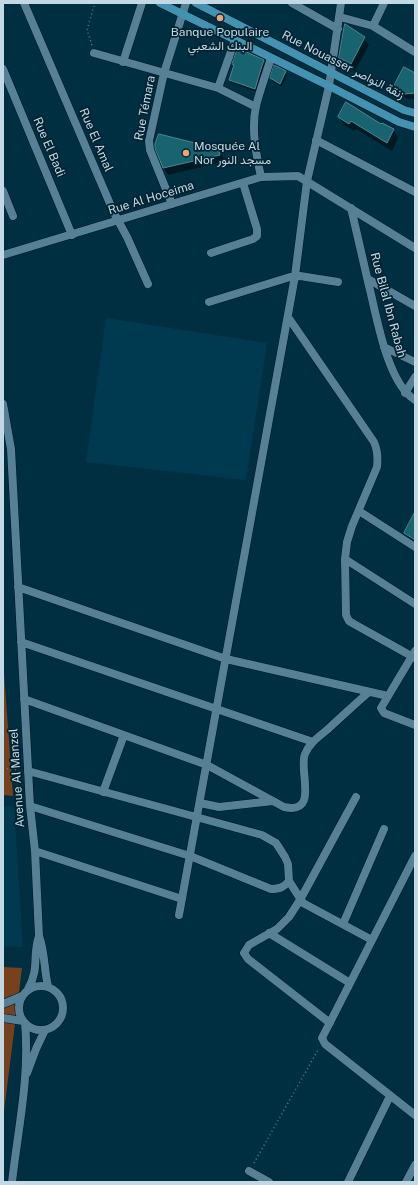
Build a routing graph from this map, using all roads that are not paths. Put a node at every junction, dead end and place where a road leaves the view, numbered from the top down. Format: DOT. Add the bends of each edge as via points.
graph roads {
  1 [pos="24,3"];
  2 [pos="142,3"];
  3 [pos="160,3"];
  4 [pos="186,3"];
  5 [pos="196,3"];
  6 [pos="292,3"];
  7 [pos="341,3"];
  8 [pos="384,3"];
  9 [pos="182,14"];
  10 [pos="340,17"];
  11 [pos="373,26"];
  12 [pos="338,30"];
  13 [pos="235,40"];
  14 [pos="415,52"];
  15 [pos="94,53"];
  16 [pos="271,58"];
  17 [pos="123,62"];
  18 [pos="3,69"];
  19 [pos="164,73"];
  20 [pos="332,73"];
  21 [pos="329,86"];
  22 [pos="218,88"];
  23 [pos="256,107"];
  24 [pos="415,113"];
  25 [pos="415,126"];
  26 [pos="316,140"];
  27 [pos="261,177"];
  28 [pos="307,181"];
  29 [pos="243,183"];
  30 [pos="3,190"];
  31 [pos="415,192"];
  32 [pos="172,204"];
  33 [pos="351,208"];
  34 [pos="13,216"];
  35 [pos="118,220"];
  36 [pos="72,235"];
  37 [pos="415,248"];
  38 [pos="212,253"];
  39 [pos="3,256"];
  40 [pos="295,276"];
  41 [pos="368,279"];
  42 [pos="338,282"];
  43 [pos="148,284"];
  44 [pos="209,302"];
  45 [pos="415,306"];
  46 [pos="288,317"];
  47 [pos="384,347"];
  48 [pos="415,362"];
  49 [pos="415,377"];
  50 [pos="405,393"];
  51 [pos="415,400"];
  52 [pos="3,404"];
  53 [pos="3,468"];
  54 [pos="12,470"];
  55 [pos="359,511"];
  56 [pos="415,547"];
  57 [pos="345,559"];
  58 [pos="18,587"];
  59 [pos="415,604"];
  60 [pos="21,642"];
  61 [pos="414,655"];
  62 [pos="226,659"];
  63 [pos="369,692"];
  64 [pos="388,696"];
  65 [pos="24,699"];
  66 [pos="217,710"];
  67 [pos="415,725"];
  68 [pos="124,735"];
  69 [pos="313,742"];
  70 [pos="207,765"];
  71 [pos="28,771"];
  72 [pos="103,792"];
  73 [pos="356,797"];
  74 [pos="273,801"];
  75 [pos="200,803"];
  76 [pos="30,806"];
  77 [pos="197,818"];
  78 [pos="384,829"];
  79 [pos="35,851"];
  80 [pos="190,856"];
  81 [pos="415,856"];
  82 [pos="289,881"];
  83 [pos="182,899"];
  84 [pos="300,900"];
  85 [pos="179,916"];
  86 [pos="343,924"];
  87 [pos="269,933"];
  88 [pos="39,936"];
  89 [pos="372,940"];
  90 [pos="350,983"];
  91 [pos="48,986"];
  92 [pos="28,989"];
  93 [pos="22,996"];
  94 [pos="3,1004"];
  95 [pos="3,1018"];
  96 [pos="24,1022"];
  97 [pos="330,1023"];
  98 [pos="45,1030"];
  99 [pos="26,1077"];
  100 [pos="390,1096"];
  101 [pos="415,1115"];
  102 [pos="415,1165"];
  103 [pos="249,1171"];
  104 [pos="266,1181"];
  105 [pos="12,1182"];
  106 [pos="348,1182"];
  107 [pos="406,1182"];
  1 -- 35 [label="street, Rue El Amal"];
  2 -- 17 [label="street"];
  3 -- 9 [label="main road, Rue Nouasser زنقة النواصر"];
  4 -- 9 [label="street, Rue Témara"];
  5 -- 20 [label="main road, Rue Nouasser زنقة النواصر"];
  6 -- 12 [label="street"];
  7 -- 10 [label="street"];
  8 -- 11 [label="street"];
  9 -- 13 [label="main road, Rue Nouasser زنقة النواصر"];
  9 -- 19 [label="street, Rue Témara"];
  10 -- 11 [label="street"];
  10 -- 12 [label="street"];
  11 -- 14 [label="street"];
  12 -- 20 [label="street"];
  13 -- 16 [label="main road, Rue Nouasser زنقة النواصر"];
  13 -- 22 [label="street"];
  15 -- 17 [label="street"];
  16 -- 21 [label="main road, Rue Nouasser زنقة النواصر"];
  16 -- 23 [label="street"];
  17 -- 19 [label="street"];
  18 -- 36 [label="street, Rue El Badi"];
  19 -- 22 [label="street"];
  19 -- 32 [label="street, Rue Témara" via="149,145"];
  20 -- 21 [label="street"];
  20 -- 24 [label="main road, Rue Nouasser زنقة النواصر" via="410,113"];
  21 -- 25 [label="main road, Rue Nouasser زنقة النواصر" via="399,122"];
  21 -- 26 [label="street"];
  22 -- 23 [label="street"];
  23 -- 27 [label="street" via="255,142"];
  26 -- 28 [label="street"];
  26 -- 31 [label="street"];
  27 -- 28 [label="street, Rue Al Hoceima" via="298,176"];
  27 -- 29 [label="street, Rue Al Hoceima"];
  28 -- 33 [label="street, Rue Al Hoceima"];
  28 -- 40 [label="street"];
  29 -- 32 [label="street, Rue Al Hoceima"];
  29 -- 38 [label="street" via="257,229 256,236"];
  30 -- 34 [label="street"];
  32 -- 35 [label="street, Rue Al Hoceima"];
  33 -- 37 [label="street, Rue Al Hoceima"];
  33 -- 41 [label="street, Rue Bilal Ibn Rabah"];
  35 -- 36 [label="street, Rue Al Hoceima"];
  35 -- 43 [label="street, Rue El Amal"];
  36 -- 39 [label="street, Rue Al Hoceima"];
  40 -- 42 [label="street"];
  40 -- 44 [label="street"];
  40 -- 46 [label="street"];
  41 -- 45 [label="street"];
  41 -- 47 [label="street, Rue Bilal Ibn Rabah"];
  46 -- 55 [label="street" via="376,446 377,467"];
  46 -- 62 [label="street"];
  47 -- 48 [label="street"];
  47 -- 50 [label="street, Rue Bilal Ibn Rabah"];
  49 -- 50 [label="street"];
  50 -- 51 [label="street, Rue Bilal Ibn Rabah"];
  52 -- 54 [label="street, Avenue Al Manzel"];
  53 -- 54 [label="street"];
  54 -- 58 [label="street, Avenue Al Manzel"];
  55 -- 56 [label="street"];
  55 -- 57 [label="street" via="347,542"];
  57 -- 59 [label="street"];
  57 -- 61 [label="street" via="346,615 349,620"];
  58 -- 60 [label="street, Avenue Al Manzel"];
  58 -- 62 [label="street"];
  60 -- 65 [label="street, Avenue Al Manzel"];
  60 -- 66 [label="street"];
  61 -- 64 [label="street"];
  62 -- 63 [label="street"];
  62 -- 66 [label="street"];
  63 -- 64 [label="street"];
  63 -- 69 [label="street"];
  64 -- 67 [label="street" via="381,708 384,713"];
  65 -- 68 [label="street"];
  65 -- 71 [label="street, Avenue Al Manzel"];
  66 -- 69 [label="street"];
  66 -- 70 [label="street"];
  68 -- 70 [label="street"];
  68 -- 72 [label="street"];
  69 -- 74 [label="street" via="308,747 303,761 306,794 304,802 292,809"];
  70 -- 74 [label="street"];
  70 -- 75 [label="street"];
  71 -- 72 [label="street"];
  71 -- 76 [label="street, Avenue Al Manzel"];
  72 -- 77 [label="street"];
  73 -- 84 [label="street"];
  74 -- 75 [label="street" via="220,807"];
  75 -- 77 [label="street"];
  76 -- 79 [label="street, Avenue Al Manzel"];
  76 -- 80 [label="street"];
  77 -- 80 [label="street"];
  77 -- 82 [label="street" via="269,839 286,857"];
  78 -- 86 [label="street"];
  79 -- 83 [label="street"];
  79 -- 88 [label="street, Avenue Al Manzel"];
  80 -- 82 [label="street" via="271,889 285,886"];
  80 -- 83 [label="street"];
  81 -- 89 [label="street"];
  82 -- 84 [label="street"];
  83 -- 85 [label="street"];
  84 -- 86 [label="street"];
  84 -- 87 [label="street" via="284,924"];
  86 -- 89 [label="street"];
  87 -- 90 [label="street"];
  87 -- 97 [label="street" via="248,945 245,956"];
  88 -- 91 [label="street, Avenue Al Manzel"];
  88 -- 92 [label="street, Avenue Al Manzel" via="36,946 36,971"];
  89 -- 90 [label="street"];
  90 -- 97 [label="street"];
  91 -- 92 [label="street" via="40,985"];
  91 -- 98 [label="street" via="59,995 63,1009 58,1022"];
  92 -- 93 [label="street"];
  93 -- 94 [label="street"];
  93 -- 96 [label="street" via="18,1008"];
  95 -- 96 [label="street"];
  96 -- 98 [label="street" via="34,1029"];
  96 -- 99 [label="street"];
  97 -- 100 [label="street" via="323,1041"];
  98 -- 99 [label="street"];
  99 -- 105 [label="street"];
  100 -- 101 [label="street"];
  100 -- 106 [label="street"];
  102 -- 107 [label="street"];
  103 -- 104 [label="street"];
}
